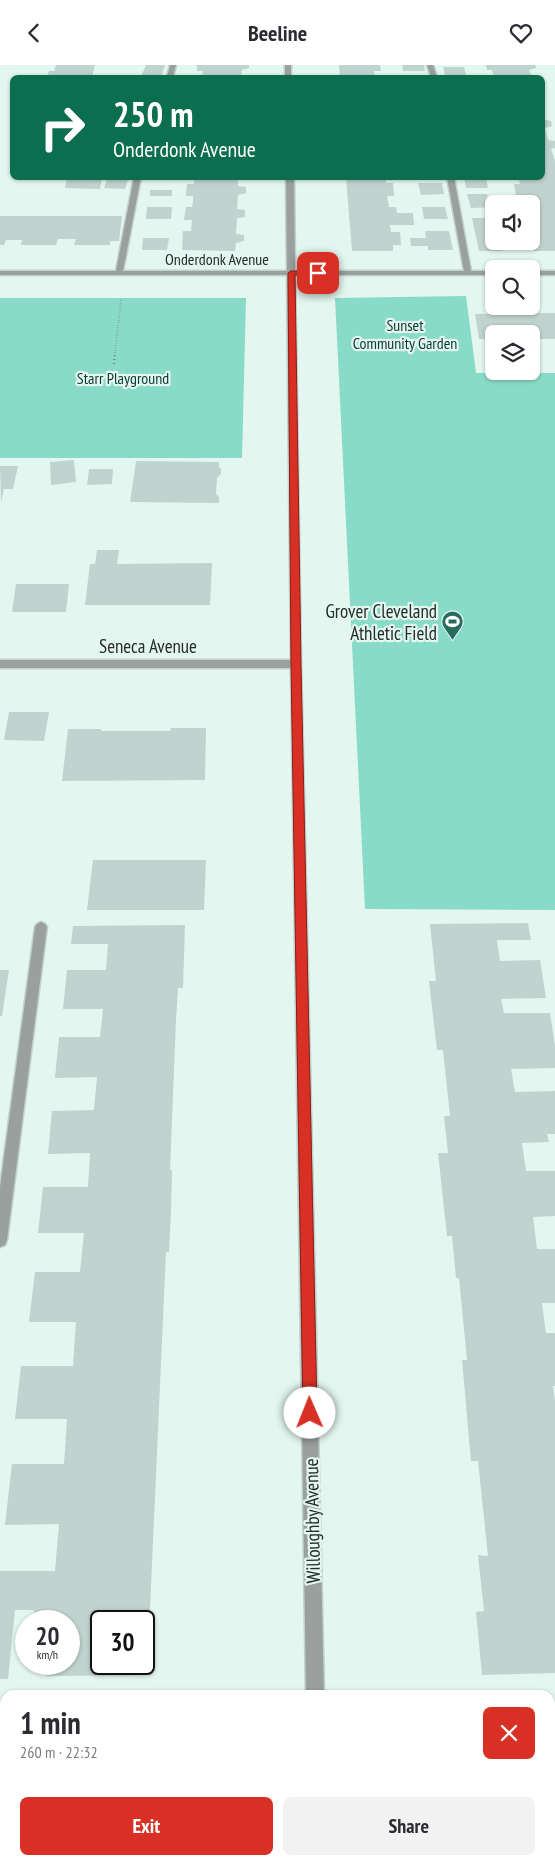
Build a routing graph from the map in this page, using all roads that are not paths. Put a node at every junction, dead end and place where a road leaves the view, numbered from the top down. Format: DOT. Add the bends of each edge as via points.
graph roads {
  1 [pos="137,180"];
  2 [pos="290,180"];
  3 [pos="451,180"];
  4 [pos="0,273"];
  5 [pos="119,273"];
  6 [pos="291,273"];
  7 [pos="468,273"];
  8 [pos="485,273"];
  9 [pos="540,273"];
  10 [pos="555,273"];
  11 [pos="0,664"];
  12 [pos="296,664"];
  13 [pos="40,927"];
  14 [pos="0,1239"];
  15 [pos="315,1690"];
  1 -- 5 [label="street"];
  2 -- 6 [label="street, Willoughby Avenue"];
  3 -- 7 [label="street"];
  4 -- 5 [label="street, Onderdonk Avenue"];
  5 -- 6 [label="street, Onderdonk Avenue"];
  6 -- 7 [label="street, Onderdonk Avenue"];
  6 -- 12 [label="street, Willoughby Avenue"];
  7 -- 8 [label="street, Onderdonk Avenue"];
  9 -- 10 [label="street"];
  11 -- 12 [label="street, Seneca Avenue"];
  12 -- 15 [label="street, Willoughby Avenue"];
  13 -- 14 [label="street"];
}
